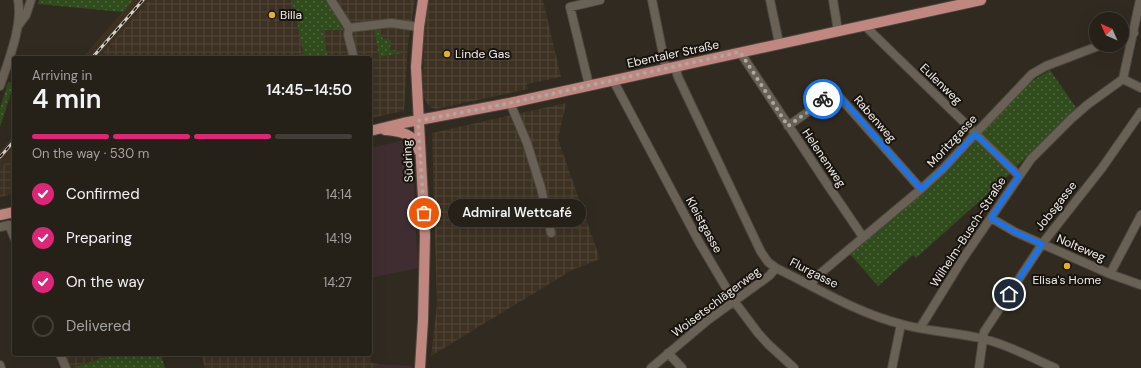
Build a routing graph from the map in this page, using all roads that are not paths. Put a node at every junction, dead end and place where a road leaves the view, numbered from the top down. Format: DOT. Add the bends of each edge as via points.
graph roads {
  1 [pos="18,0"];
  2 [pos="31,0"];
  3 [pos="331,0"];
  4 [pos="423,0"];
  5 [pos="600,0"];
  6 [pos="652,0"];
  7 [pos="770,0"];
  8 [pos="832,0"];
  9 [pos="981,0"];
  10 [pos="1140,0"];
  11 [pos="864,25"];
  12 [pos="18,26"];
  13 [pos="419,27"];
  14 [pos="350,28"];
  15 [pos="838,31"];
  16 [pos="1134,33"];
  17 [pos="1129,35"];
  18 [pos="779,44"];
  19 [pos="1089,50"];
  20 [pos="740,52"];
  21 [pos="353,56"];
  22 [pos="670,68"];
  23 [pos="1123,79"];
  24 [pos="613,80"];
  25 [pos="589,85"];
  26 [pos="0,86"];
  27 [pos="1141,88"];
  28 [pos="510,103"];
  29 [pos="1141,112"];
  30 [pos="418,121"];
  31 [pos="788,126"];
  32 [pos="375,130"];
  33 [pos="975,134"];
  34 [pos="421,155"];
  35 [pos="1019,176"];
  36 [pos="921,189"];
  37 [pos="12,212"];
  38 [pos="0,215"];
  39 [pos="1141,216"];
  40 [pos="991,218"];
  41 [pos="0,227"];
  42 [pos="12,232"];
  43 [pos="551,233"];
  44 [pos="863,236"];
  45 [pos="1042,244"];
  46 [pos="776,268"];
  47 [pos="1110,274"];
  48 [pos="811,285"];
  49 [pos="1141,285"];
  50 [pos="734,301"];
  51 [pos="901,324"];
  52 [pos="920,328"];
  53 [pos="983,339"];
  54 [pos="668,353"];
  55 [pos="61,356"];
  56 [pos="0,365"];
  57 [pos="1,368"];
  58 [pos="66,368"];
  59 [pos="420,368"];
  60 [pos="651,368"];
  61 [pos="682,368"];
  62 [pos="794,368"];
  63 [pos="892,368"];
  64 [pos="979,368"];
  65 [pos="1055,368"];
  1 -- 12 [label="street"];
  2 -- 12 [label="street" via="26,15"];
  3 -- 14 [label="street"];
  4 -- 13 [label="main road, Südring"];
  5 -- 25 [label="street" via="570,7"];
  6 -- 22 [label="street, Flurgasse"];
  7 -- 18 [label="street"];
  8 -- 15 [label="street"];
  9 -- 11 [label="main road, Ebentaler Straße"];
  10 -- 16 [label="street"];
  11 -- 15 [label="main road, Ebentaler Straße"];
  11 -- 33 [label="street, Eulenweg"];
  12 -- 26 [label="street"];
  13 -- 14 [label="street" via="391,23"];
  13 -- 30 [label="main road, Südring" via="416,67"];
  14 -- 21 [label="street" via="348,35"];
  15 -- 18 [label="main road, Ebentaler Straße"];
  16 -- 17 [label="street"];
  16 -- 23 [label="street"];
  18 -- 20 [label="main road, Ebentaler Straße"];
  19 -- 33 [label="street, Moritzgasse" via="1037,70"];
  20 -- 22 [label="main road, Ebentaler Straße"];
  20 -- 31 [label="street, Helenenweg"];
  22 -- 24 [label="main road, Ebentaler Straße"];
  22 -- 46 [label="street, Flurgasse" via="678,77 761,252"];
  23 -- 27 [label="street"];
  23 -- 35 [label="street, Wilhelm-Busch-Straße" via="1071,119 1036,153"];
  24 -- 25 [label="main road, Ebentaler Straße"];
  24 -- 50 [label="street, Kleistgasse" via="699,242"];
  25 -- 28 [label="main road, Ebentaler Straße"];
  28 -- 30 [label="main road, Ebentaler Straße"];
  28 -- 43 [label="street" via="527,143"];
  29 -- 45 [label="street, Jobsgasse" via="1102,168"];
  30 -- 32 [label="main road, Ebentaler Straße"];
  30 -- 34 [label="main road, Südring"];
  31 -- 36 [label="street, Rabenweg" via="830,92 835,92"];
  31 -- 44 [label="street, Helenenweg"];
  32 -- 34 [label="main road" via="410,136"];
  33 -- 35 [label="street, Eulenweg"];
  33 -- 36 [label="street, Moritzgasse"];
  34 -- 59 [label="main road, Südring" via="425,236"];
  35 -- 40 [label="street, Wilhelm-Busch-Straße"];
  36 -- 44 [label="street, Moritzgasse"];
  37 -- 38 [label="main road"];
  39 -- 47 [label="street"];
  40 -- 45 [label="street, Nolteweg"];
  40 -- 52 [label="street, Wilhelm-Busch-Straße"];
  41 -- 42 [label="street" via="9,225"];
  44 -- 48 [label="street, Moritzgasse" via="816,277"];
  45 -- 47 [label="street, Nolteweg"];
  45 -- 53 [label="street, Jobsgasse" via="984,332"];
  46 -- 48 [label="street, Flurgasse"];
  46 -- 50 [label="street, Woisetschlägerweg"];
  47 -- 49 [label="street, Nolteweg"];
  48 -- 51 [label="street, Flurgasse" via="858,309"];
  50 -- 54 [label="street, Woisetschlägerweg"];
  50 -- 62 [label="street, Kleistgasse" via="758,333"];
  51 -- 52 [label="street, Flurgasse"];
  51 -- 63 [label="street"];
  52 -- 53 [label="street, Flurgasse"];
  53 -- 64 [label="street, Jobsgasse"];
  53 -- 65 [label="street, Flurgasse" via="1002,344"];
  54 -- 60 [label="street, Woisetschlägerweg"];
  54 -- 61 [label="street, Woisetschlägerweg"];
  55 -- 58 [label="street"];
  56 -- 57 [label="street"];
}
